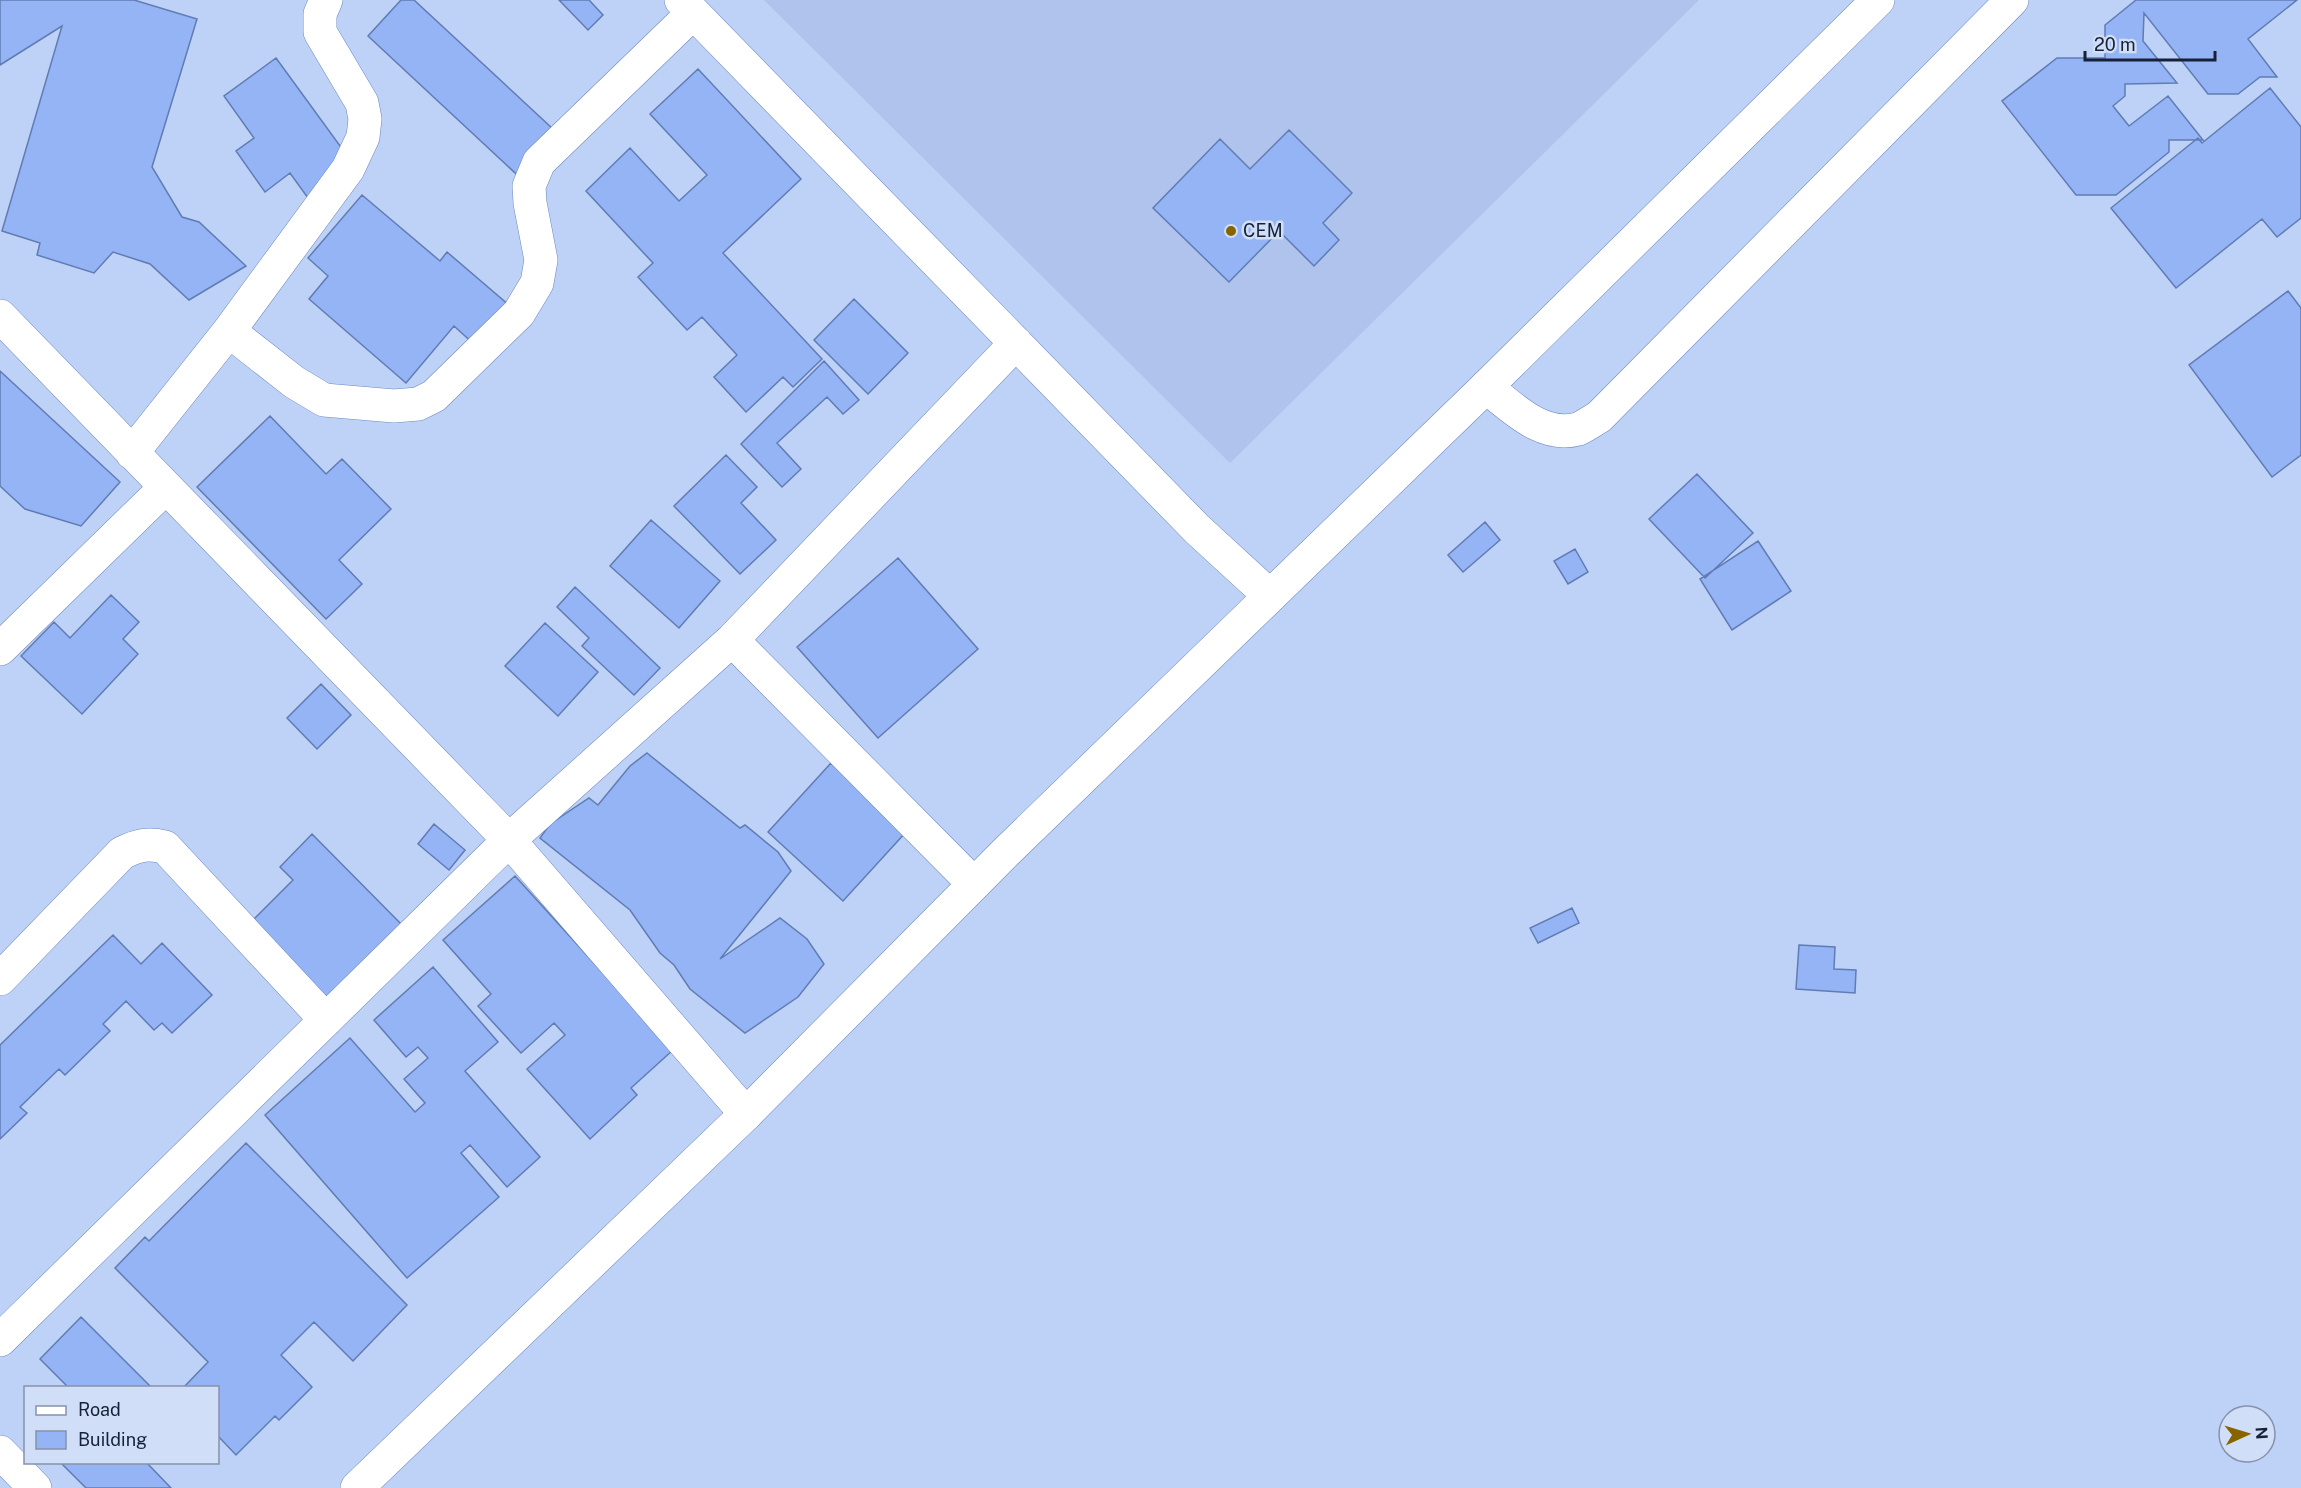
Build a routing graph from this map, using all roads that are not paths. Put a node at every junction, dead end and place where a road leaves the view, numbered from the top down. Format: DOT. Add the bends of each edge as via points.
graph roads {
  1 [pos="326,0"];
  2 [pos="1878,0"];
  3 [pos="2012,0"];
  4 [pos="687,6"];
  5 [pos="0,316"];
  6 [pos="229,331"];
  7 [pos="1016,343"];
  8 [pos="1486,387"];
  9 [pos="132,453"];
  10 [pos="165,488"];
  11 [pos="1270,596"];
  12 [pos="732,640"];
  13 [pos="0,650"];
  14 [pos="509,840"];
  15 [pos="974,884"];
  16 [pos="0,979"];
  17 [pos="326,1020"];
  18 [pos="746,1114"];
  19 [pos="0,1340"];
  20 [pos="0,1452"];
  21 [pos="35,1488"];
  22 [pos="357,1488"];
  1 -- 6 [label="street" via="320,14 320,32 362,103 363,137 348,169"];
  2 -- 8 [label="street"];
  3 -- 8 [label="street" via="1599,417 1578,429 1552,430 1532,422"];
  4 -- 6 [label="street" via="539,162 529,186 541,260 537,282 519,313 434,396 418,404 394,406 324,400 294,382"];
  4 -- 7 [label="street"];
  5 -- 9 [label="street"];
  6 -- 9 [label="street"];
  7 -- 11 [label="street" via="1197,529"];
  7 -- 12 [label="street"];
  8 -- 11 [label="street"];
  9 -- 10 [label="street"];
  10 -- 13 [label="street"];
  10 -- 14 [label="street"];
  11 -- 15 [label="street"];
  12 -- 14 [label="street"];
  12 -- 15 [label="street"];
  14 -- 17 [label="street"];
  14 -- 18 [label="street"];
  15 -- 18 [label="street"];
  16 -- 17 [label="street" via="122,852 151,843 165,847"];
  17 -- 19 [label="street"];
  18 -- 22 [label="street"];
  20 -- 21 [label="street"];
}
